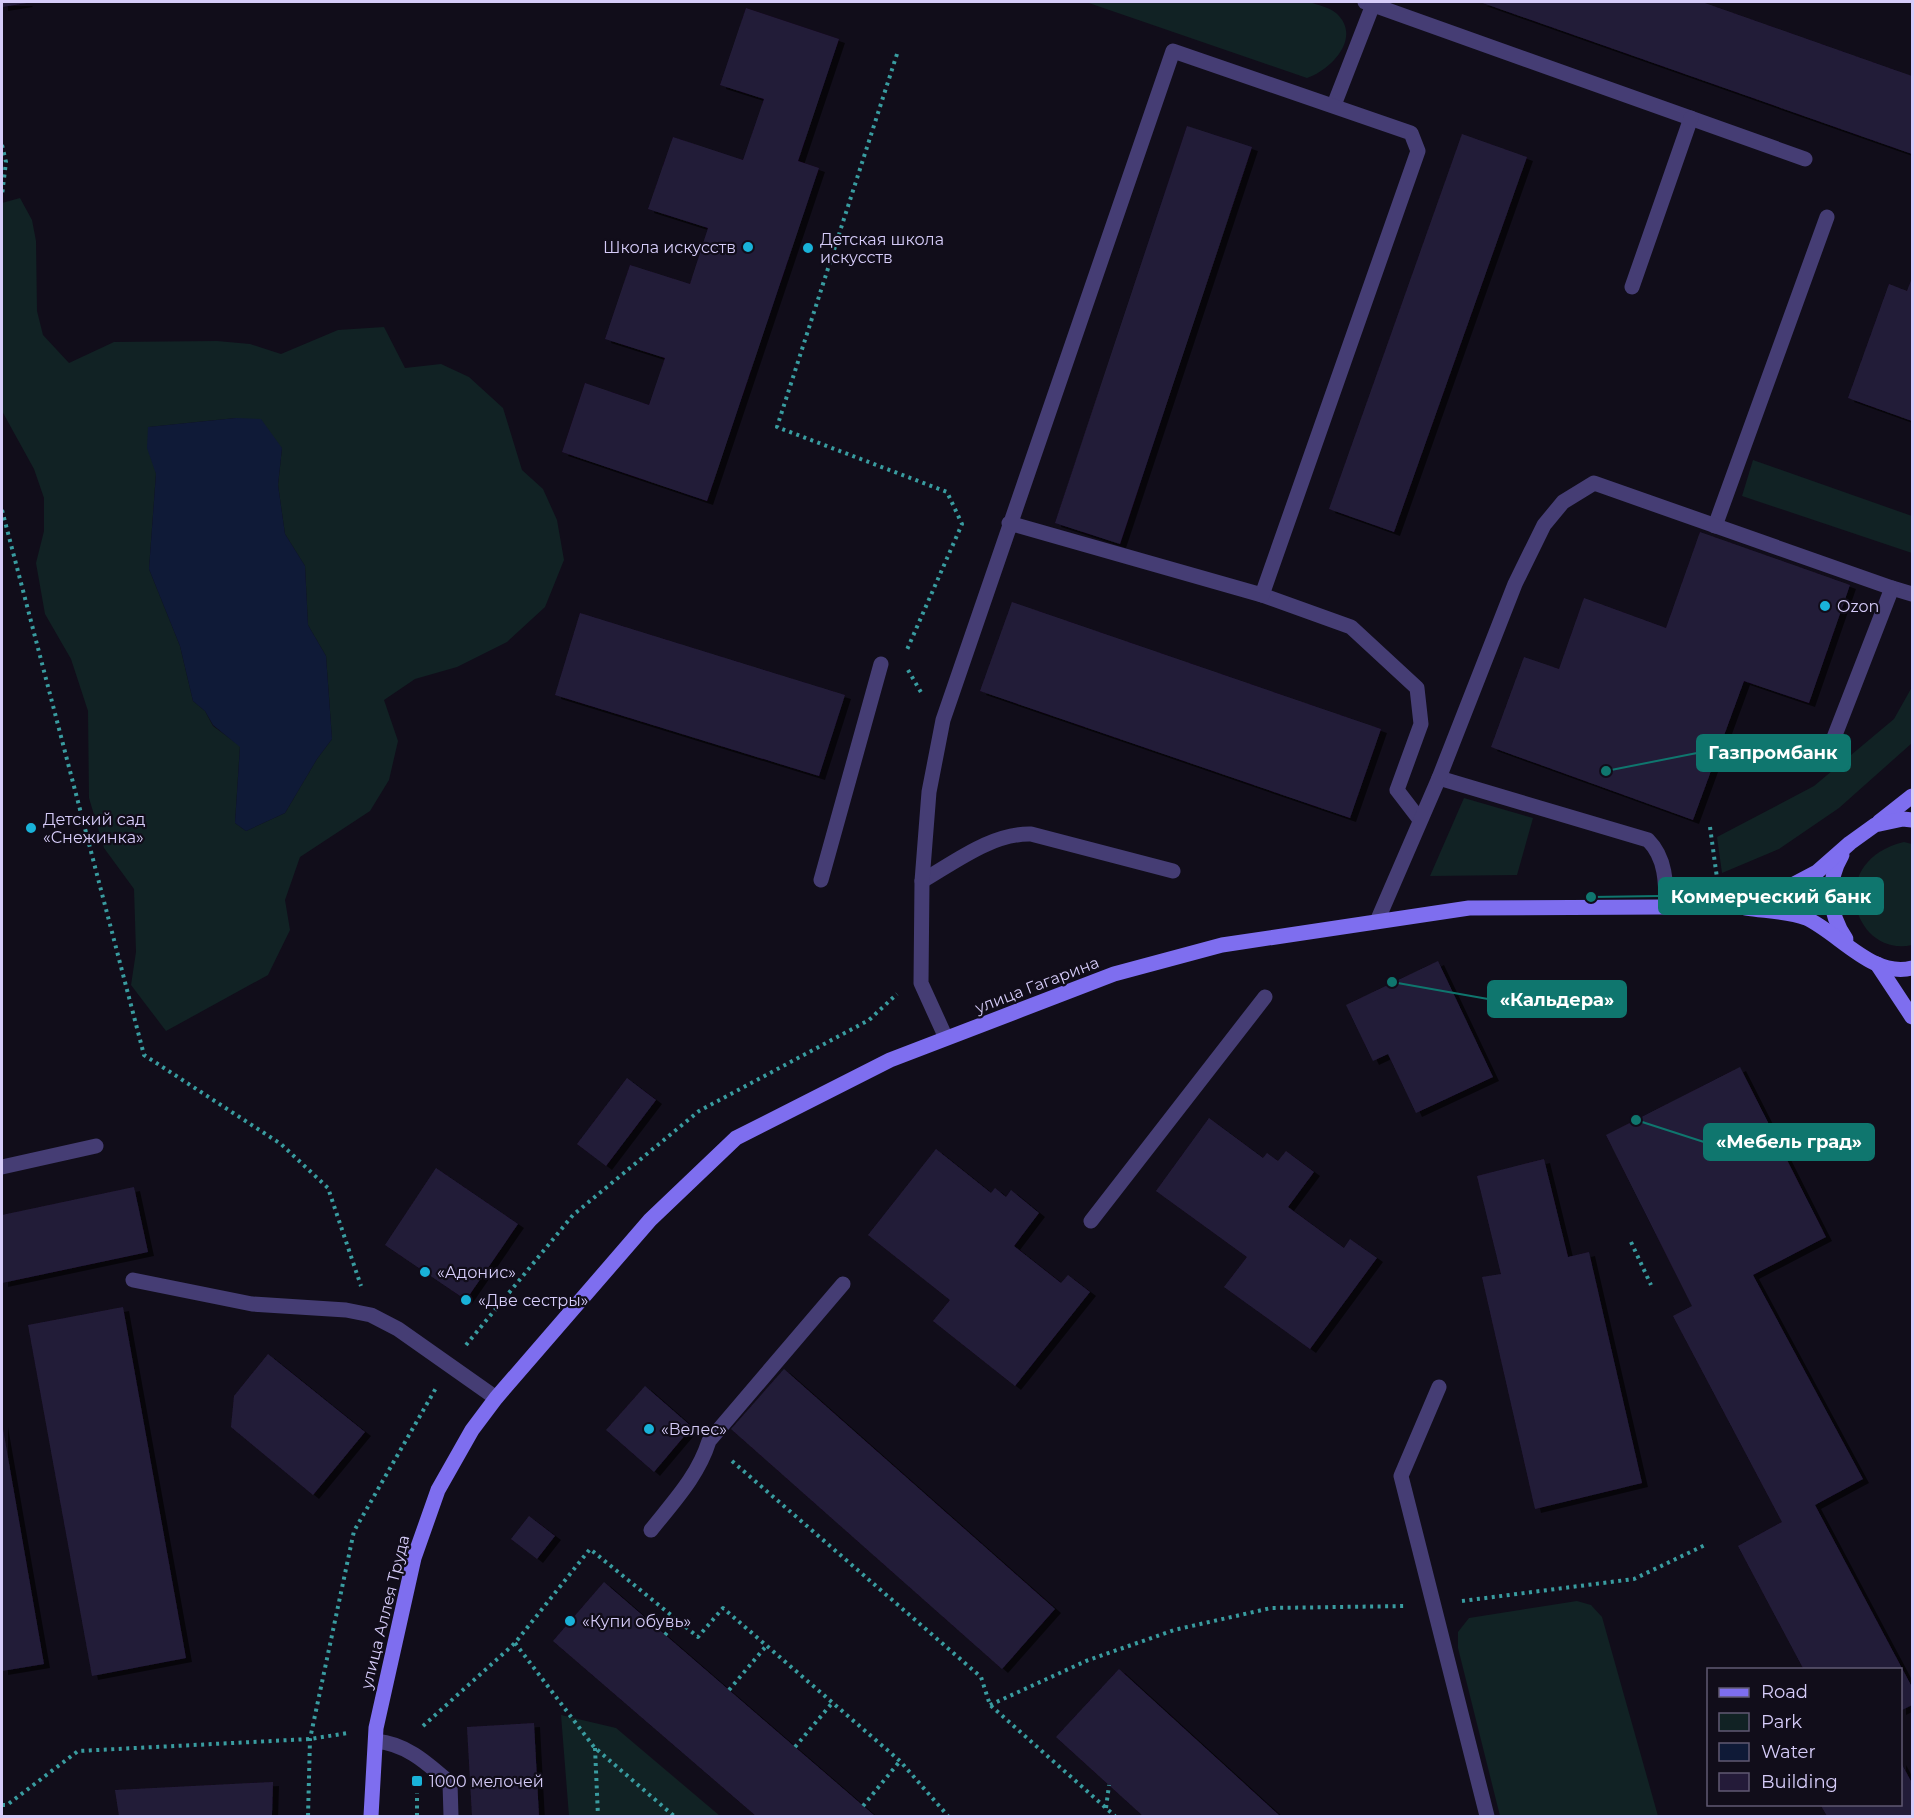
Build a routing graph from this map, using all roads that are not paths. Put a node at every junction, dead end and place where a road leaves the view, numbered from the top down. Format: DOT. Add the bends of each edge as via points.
graph roads {
  1 [pos="1371,2"];
  2 [pos="1334,105"];
  3 [pos="1691,118"];
  4 [pos="1805,159"];
  5 [pos="1827,218"];
  6 [pos="1632,287"];
  7 [pos="1009,523"];
  8 [pos="1715,526"];
  9 [pos="1892,588"];
  10 [pos="1912,594"];
  11 [pos="1262,595"];
  12 [pos="881,664"];
  13 [pos="1828,753"];
  14 [pos="1439,778"];
  15 [pos="1912,796"];
  16 [pos="1420,820"];
  17 [pos="1912,820"];
  18 [pos="1875,825"];
  19 [pos="1850,843"];
  20 [pos="1173,871"];
  21 [pos="821,880"];
  22 [pos="922,881"];
  23 [pos="1722,906"];
  24 [pos="1666,907"];
  25 [pos="1378,919"];
  26 [pos="1853,949"];
  27 [pos="1877,964"];
  28 [pos="1912,969"];
  29 [pos="1265,997"];
  30 [pos="1912,1017"];
  31 [pos="945,1038"];
  32 [pos="96,1146"];
  33 [pos="2,1167"];
  34 [pos="1091,1221"];
  35 [pos="133,1280"];
  36 [pos="843,1284"];
  37 [pos="1439,1387"];
  38 [pos="496,1398"];
  39 [pos="651,1530"];
  40 [pos="376,1734"];
  41 [pos="371,1816"];
  42 [pos="451,1816"];
  43 [pos="1487,1816"];
  1 -- 2 [label="lane"];
  1 -- 3 [label="lane"];
  2 -- 7 [label="lane" via="1173,51"];
  2 -- 11 [label="lane" via="1411,133 1418,152"];
  3 -- 4 [label="lane"];
  3 -- 6 [label="lane"];
  5 -- 8 [label="lane"];
  7 -- 11 [label="lane"];
  7 -- 22 [label="lane" via="943,720 929,792"];
  8 -- 9 [label="lane"];
  8 -- 14 [label="lane" via="1594,483 1563,502 1544,525 1515,584"];
  9 -- 10 [label="lane"];
  9 -- 13 [label="lane"];
  11 -- 16 [label="lane" via="1351,627 1417,688 1422,724 1397,790"];
  12 -- 21 [label="lane"];
  14 -- 16 [label="lane"];
  14 -- 24 [label="lane" via="1648,840 1659,850"];
  15 -- 18 [label="street"];
  16 -- 25 [label="lane"];
  17 -- 18 [label="street"];
  18 -- 19 [label="street"];
  19 -- 23 [label="street" via="1817,873 1792,887 1764,900"];
  19 -- 26 [label="street" via="1834,868 1830,897 1838,927"];
  20 -- 22 [label="lane" via="1031,834 1013,834"];
  22 -- 31 [label="lane" via="921,983"];
  23 -- 24 [label="street, улица Гагарина"];
  23 -- 26 [label="street" via="1803,917"];
  24 -- 25 [label="street, улица Гагарина" via="1469,908"];
  25 -- 31 [label="street, улица Гагарина" via="1222,945 1114,974"];
  26 -- 27 [label="street"];
  27 -- 28 [label="street"];
  27 -- 30 [label="street"];
  29 -- 34 [label="lane"];
  31 -- 38 [label="street, улица Гагарина" via="890,1060 736,1138 650,1220"];
  32 -- 33 [label="lane"];
  35 -- 38 [label="lane" via="252,1304 371,1315 398,1329"];
  36 -- 39 [label="lane" via="709,1441 692,1480"];
  37 -- 43 [label="lane" via="1401,1476"];
  38 -- 40 [label="street, улица Аллея Труда" via="472,1430 438,1490 414,1557"];
  40 -- 41 [label="street, улица Аллея Труда"];
  40 -- 42 [label="lane" via="417,1754 450,1783"];
}
